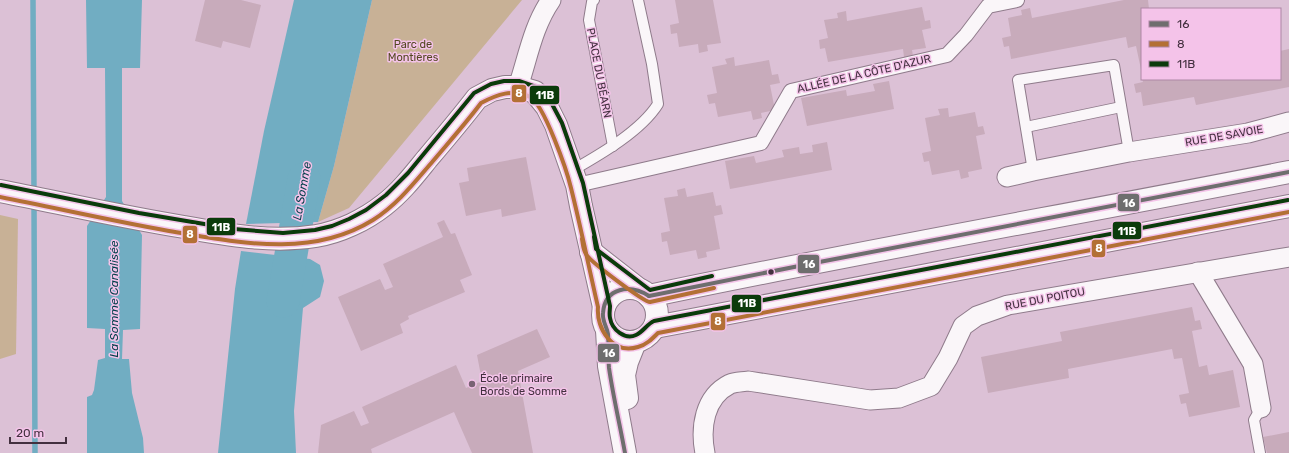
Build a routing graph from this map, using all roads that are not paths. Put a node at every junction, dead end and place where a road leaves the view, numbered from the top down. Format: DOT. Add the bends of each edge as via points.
graph roads {
  1 [pos="551,0"];
  2 [pos="594,0"];
  3 [pos="638,0"];
  4 [pos="1017,0"];
  5 [pos="518,87"];
  6 [pos="1121,107"];
  7 [pos="1289,122"];
  8 [pos="1026,127"];
  9 [pos="613,146"];
  10 [pos="1129,152"];
  11 [pos="1033,171"];
  12 [pos="1289,172"];
  13 [pos="1007,177"];
  14 [pos="575,178"];
  15 [pos="0,191"];
  16 [pos="1289,206"];
  17 [pos="591,252"];
  18 [pos="1289,257"];
  19 [pos="1198,272"];
  20 [pos="643,292"];
  21 [pos="604,307"];
  22 [pos="655,327"];
  23 [pos="607,330"];
  24 [pos="635,342"];
  25 [pos="1261,408"];
  26 [pos="625,453"];
  27 [pos="634,453"];
  28 [pos="705,453"];
  29 [pos="1260,453"];
  1 -- 5 [label="street" via="534,32"];
  2 -- 9 [label="lane, PLACE DU BÉARN" via="589,20"];
  3 -- 9 [label="lane" via="658,104 652,114"];
  4 -- 14 [label="street, ALLÉE DE LA CÔTE D'AZUR" via="988,6 947,55 792,90 761,143"];
  5 -- 14 [label="street" via="535,92 547,107"];
  5 -- 15 [label="street" via="505,86 477,98 403,189 368,216 316,236 247,237 149,221"];
  6 -- 8 [label="lane"];
  6 -- 8 [label="lane" via="1114,65 1018,80"];
  6 -- 10 [label="lane"];
  7 -- 10 [label="street, RUE DE SAVOIE" via="1248,133"];
  8 -- 11 [label="lane"];
  9 -- 14 [label="lane"];
  10 -- 11 [label="street, RUE DE SAVOIE"];
  11 -- 13 [label="street, RUE DE SAVOIE"];
  12 -- 20 [label="street" via="735,278"];
  14 -- 17 [label="street"];
  16 -- 22 [label="street"];
  17 -- 20 [label="street"];
  17 -- 21 [label="street"];
  18 -- 19 [label="street, RUE DU POITOU"];
  19 -- 25 [label="street" via="1253,364"];
  19 -- 28 [label="street, RUE DU POITOU" via="1008,305 977,316 963,326 931,386 899,398 870,400 748,381 730,384 718,392 709,404 702,439"];
  20 -- 21 [label="street" via="629,288 620,289 607,299"];
  20 -- 22 [label="street" via="654,302 657,317"];
  21 -- 23 [label="street" via="603,319"];
  22 -- 24 [label="street"];
  23 -- 24 [label="street" via="621,340"];
  23 -- 26 [label="street" via="610,366"];
  24 -- 27 [label="street" via="624,375"];
  25 -- 29 [label="lane" via="1254,420"];
}
